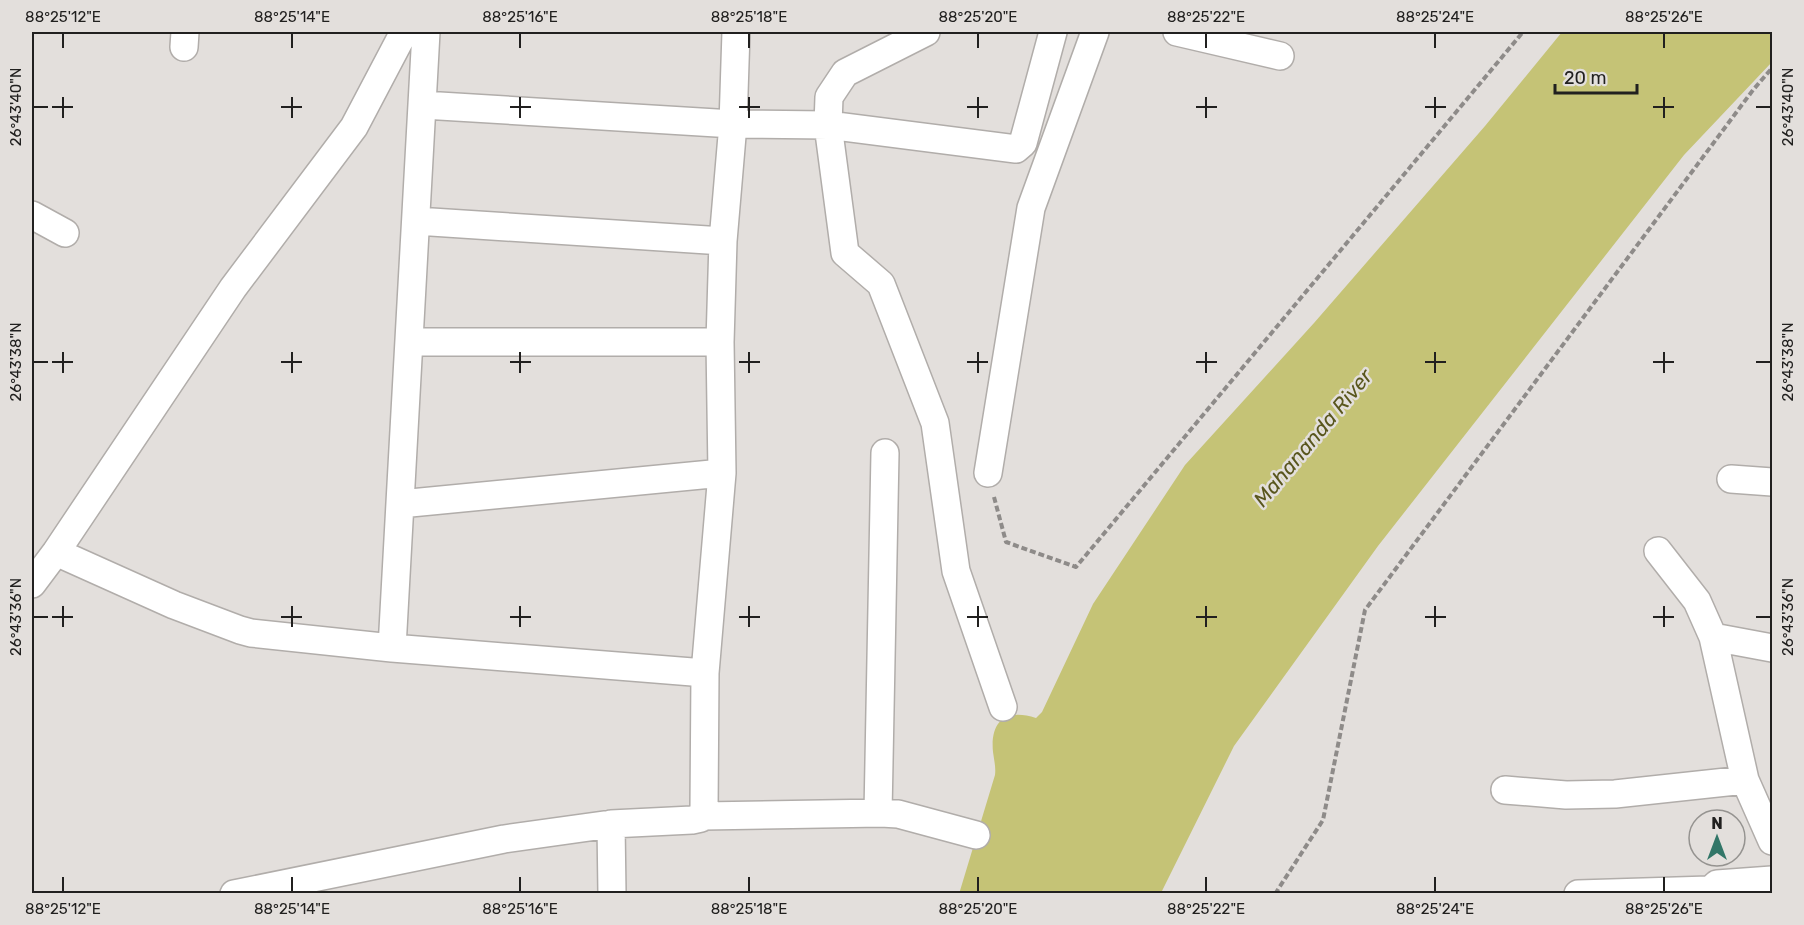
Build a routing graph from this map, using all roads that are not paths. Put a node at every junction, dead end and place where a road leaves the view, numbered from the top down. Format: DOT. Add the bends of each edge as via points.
graph roads {
  1 [pos="404,32"];
  2 [pos="426,32"];
  3 [pos="736,32"];
  4 [pos="926,32"];
  5 [pos="1053,32"];
  6 [pos="1095,32"];
  7 [pos="1177,32"];
  8 [pos="1280,56"];
  9 [pos="423,105"];
  10 [pos="733,124"];
  11 [pos="828,125"];
  12 [pos="32,215"];
  13 [pos="416,221"];
  14 [pos="65,233"];
  15 [pos="723,241"];
  16 [pos="410,342"];
  17 [pos="720,342"];
  18 [pos="885,453"];
  19 [pos="722,473"];
  20 [pos="988,473"];
  21 [pos="1731,479"];
  22 [pos="1773,482"];
  23 [pos="400,504"];
  24 [pos="1658,551"];
  25 [pos="56,552"];
  26 [pos="32,585"];
  27 [pos="1713,637"];
  28 [pos="392,648"];
  29 [pos="1773,648"];
  30 [pos="705,674"];
  31 [pos="1003,707"];
  32 [pos="1745,780"];
  33 [pos="1505,790"];
  34 [pos="878,813"];
  35 [pos="703,816"];
  36 [pos="611,824"];
  37 [pos="976,835"];
  38 [pos="1773,841"];
  39 [pos="1773,880"];
  40 [pos="1707,892"];
  41 [pos="234,894"];
  42 [pos="612,894"];
  43 [pos="1578,894"];
  1 -- 25 [label="street" via="354,127 232,288"];
  2 -- 9 [label="street"];
  3 -- 10 [label="street"];
  4 -- 11 [label="street" via="845,73 829,97"];
  5 -- 11 [label="street" via="1023,143 1016,149"];
  6 -- 20 [label="street" via="1031,208"];
  7 -- 8 [label="street"];
  9 -- 10 [label="street"];
  9 -- 13 [label="street"];
  10 -- 11 [label="street"];
  10 -- 15 [label="street"];
  11 -- 31 [label="street" via="843,248 847,257 881,284 935,423 956,571"];
  12 -- 14 [label="street"];
  13 -- 15 [label="street"];
  13 -- 16 [label="street"];
  15 -- 17 [label="street"];
  16 -- 17 [label="street"];
  16 -- 23 [label="street"];
  17 -- 19 [label="street"];
  18 -- 34 [label="street"];
  19 -- 23 [label="street"];
  19 -- 30 [label="street"];
  21 -- 22 [label="street"];
  23 -- 28 [label="street"];
  24 -- 27 [label="street" via="1697,601"];
  25 -- 26 [label="street"];
  25 -- 28 [label="street" via="240,630"];
  27 -- 29 [label="street"];
  27 -- 32 [label="street"];
  28 -- 30 [label="street"];
  30 -- 35 [label="street"];
  32 -- 33 [label="street" via="1615,794"];
  32 -- 38 [label="street"];
  34 -- 35 [label="street"];
  34 -- 37 [label="street" via="898,814"];
  35 -- 36 [label="street" via="692,820"];
  36 -- 41 [label="street" via="504,838"];
  36 -- 42 [label="street"];
  39 -- 40 [label="street" via="1717,884"];
  40 -- 43 [label="street"];
}
